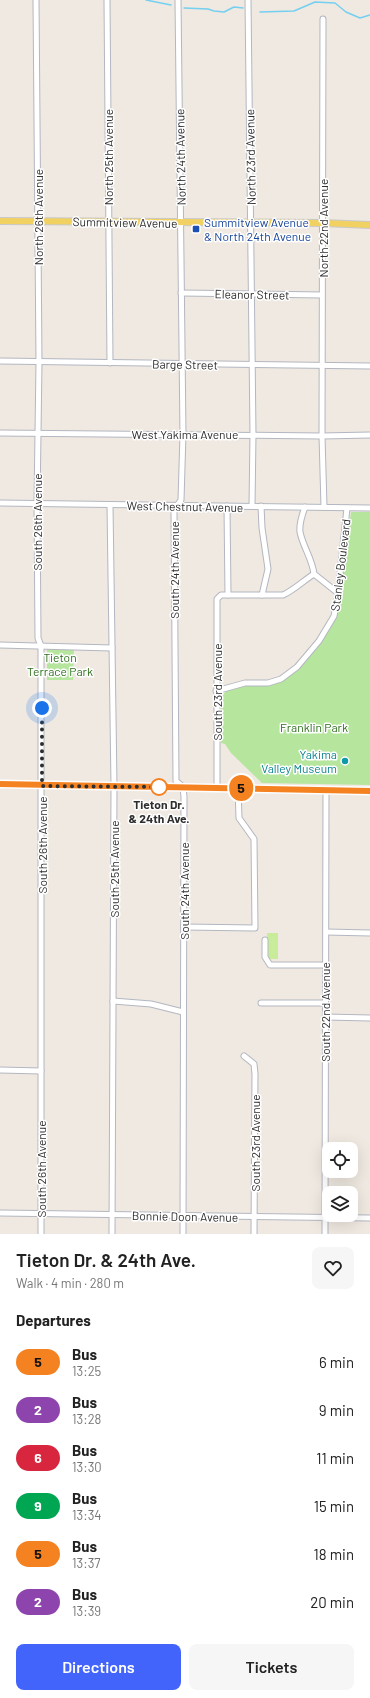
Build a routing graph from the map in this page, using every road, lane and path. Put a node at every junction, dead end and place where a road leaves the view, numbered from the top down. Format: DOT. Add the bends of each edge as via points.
graph roads {
  1 [pos="36,0"];
  2 [pos="107,0"];
  3 [pos="178,0"];
  4 [pos="248,0"];
  5 [pos="323,19"];
  6 [pos="0,221"];
  7 [pos="38,221"];
  8 [pos="108,222"];
  9 [pos="180,222"];
  10 [pos="251,223"];
  11 [pos="323,223"];
  12 [pos="370,225"];
  13 [pos="181,293"];
  14 [pos="251,295"];
  15 [pos="322,295"];
  16 [pos="0,361"];
  17 [pos="39,362"];
  18 [pos="110,363"];
  19 [pos="182,364"];
  20 [pos="252,365"];
  21 [pos="322,365"];
  22 [pos="370,366"];
  23 [pos="0,433"];
  24 [pos="37,433"];
  25 [pos="183,434"];
  26 [pos="253,434"];
  27 [pos="370,435"];
  28 [pos="322,436"];
  29 [pos="0,503"];
  30 [pos="37,504"];
  31 [pos="110,505"];
  32 [pos="179,505"];
  33 [pos="227,506"];
  34 [pos="252,506"];
  35 [pos="261,506"];
  36 [pos="304,507"];
  37 [pos="324,507"];
  38 [pos="347,508"];
  39 [pos="370,508"];
  40 [pos="314,574"];
  41 [pos="338,592"];
  42 [pos="262,595"];
  43 [pos="228,596"];
  44 [pos="0,644"];
  45 [pos="41,646"];
  46 [pos="112,648"];
  47 [pos="216,691"];
  48 [pos="0,784"];
  49 [pos="42,786"];
  50 [pos="114,786"];
  51 [pos="183,787"];
  52 [pos="217,788"];
  53 [pos="238,788"];
  54 [pos="326,790"];
  55 [pos="370,791"];
  56 [pos="184,927"];
  57 [pos="326,932"];
  58 [pos="370,933"];
  59 [pos="265,940"];
  60 [pos="326,965"];
  61 [pos="113,1001"];
  62 [pos="261,1003"];
  63 [pos="325,1003"];
  64 [pos="183,1012"];
  65 [pos="325,1017"];
  66 [pos="370,1018"];
  67 [pos="244,1056"];
  68 [pos="0,1070"];
  69 [pos="41,1071"];
  70 [pos="325,1186"];
  71 [pos="0,1213"];
  72 [pos="41,1213"];
  73 [pos="112,1214"];
  74 [pos="184,1216"];
  75 [pos="254,1217"];
  76 [pos="322,1218"];
  77 [pos="358,1218"];
  78 [pos="370,1218"];
  79 [pos="325,1222"];
  80 [pos="41,1234"];
  81 [pos="112,1234"];
  82 [pos="183,1234"];
  83 [pos="254,1234"];
  84 [pos="325,1234"];
  1 -- 7 [label="street, North 26th Avenue"];
  2 -- 8 [label="street, North 25th Avenue"];
  3 -- 9 [label="street, North 24th Avenue"];
  4 -- 10 [label="street, North 23rd Avenue"];
  5 -- 11 [label="street, North 22nd Avenue"];
  6 -- 7 [label="main road, Summitview Avenue"];
  7 -- 8 [label="main road, Summitview Avenue"];
  7 -- 17 [label="street, North 26th Avenue"];
  8 -- 9 [label="main road, Summitview Avenue"];
  8 -- 18 [label="street, North 25th Avenue"];
  9 -- 10 [label="main road, Summitview Avenue"];
  9 -- 13 [label="street, North 24th Avenue"];
  10 -- 11 [label="main road, Summitview Avenue"];
  10 -- 14 [label="street, North 23rd Avenue"];
  11 -- 12 [label="main road, Summitview Avenue"];
  11 -- 15 [label="street, North 22nd Avenue"];
  13 -- 14 [label="street, Eleanor Street"];
  13 -- 19 [label="street, North 24th Avenue"];
  14 -- 15 [label="street, Eleanor Street"];
  14 -- 20 [label="street, North 23rd Avenue"];
  15 -- 21 [label="street, North 22nd Avenue"];
  16 -- 17 [label="street, Barge Street"];
  17 -- 18 [label="street, Barge Street"];
  17 -- 24 [label="street, North 26th Avenue"];
  18 -- 19 [label="street, Barge Street"];
  19 -- 20 [label="street, Barge Street"];
  19 -- 25 [label="street, North 24th Avenue"];
  20 -- 21 [label="street, Barge Street"];
  20 -- 26 [label="street, North 23rd Avenue"];
  21 -- 22 [label="street, Barge Street"];
  21 -- 28 [label="street, North 22nd Avenue"];
  23 -- 24 [label="street, West Yakima Avenue"];
  24 -- 25 [label="street, West Yakima Avenue"];
  24 -- 30 [label="street, South 26th Avenue"];
  25 -- 26 [label="street, West Yakima Avenue"];
  25 -- 32 [label="street, South 24th Avenue"];
  26 -- 28 [label="street, West Yakima Avenue"];
  26 -- 34 [label="street"];
  27 -- 28 [label="street, West Yakima Avenue"];
  28 -- 37 [label="street"];
  29 -- 30 [label="street, West Chestnut Avenue"];
  30 -- 31 [label="street, West Chestnut Avenue"];
  30 -- 45 [label="street, South 26th Avenue" via="38,638"];
  31 -- 32 [label="street, West Chestnut Avenue"];
  31 -- 46 [label="street, South 25th Avenue"];
  32 -- 33 [label="street, West Chestnut Avenue"];
  32 -- 51 [label="street, South 24th Avenue" via="174,510 176,781"];
  33 -- 34 [label="street, West Chestnut Avenue"];
  33 -- 43 [label="street"];
  34 -- 35 [label="street, West Chestnut Avenue"];
  35 -- 36 [label="street, West Chestnut Avenue"];
  35 -- 42 [label="street" via="268,569"];
  36 -- 37 [label="street, West Chestnut Avenue"];
  36 -- 40 [label="street" via="300,532 313,563"];
  37 -- 38 [label="street, West Chestnut Avenue"];
  38 -- 39 [label="street, West Chestnut Avenue"];
  38 -- 41 [label="street, Stanley Boulevard"];
  40 -- 41 [label="street"];
  40 -- 42 [label="street" via="283,595"];
  41 -- 47 [label="street, Stanley Boulevard" via="334,616 319,641 297,667 281,679 268,683 245,682"];
  42 -- 43 [label="street"];
  43 -- 47 [label="street, South 23rd Avenue" via="218,596 217,599"];
  44 -- 45 [label="street"];
  45 -- 46 [label="street"];
  45 -- 49 [label="street, South 26th Avenue"];
  46 -- 50 [label="street, South 25th Avenue"];
  47 -- 52 [label="street, South 23rd Avenue"];
  48 -- 49 [label="main road"];
  49 -- 50 [label="main road"];
  49 -- 69 [label="street, South 26th Avenue"];
  50 -- 51 [label="main road"];
  50 -- 61 [label="street, South 25th Avenue"];
  51 -- 52 [label="main road"];
  51 -- 56 [label="street, South 24th Avenue"];
  52 -- 53 [label="main road"];
  53 -- 54 [label="main road"];
  53 -- 56 [label="street" via="239,818 254,839 255,928"];
  54 -- 55 [label="main road"];
  54 -- 57 [label="street, South 22nd Avenue"];
  56 -- 64 [label="street, South 24th Avenue"];
  57 -- 58 [label="street"];
  57 -- 60 [label="street, South 22nd Avenue"];
  59 -- 60 [label="street" via="265,957 270,965"];
  60 -- 63 [label="street, South 22nd Avenue"];
  61 -- 64 [label="street" via="151,1004"];
  61 -- 73 [label="street, South 25th Avenue"];
  62 -- 63 [label="street"];
  63 -- 65 [label="street, South 22nd Avenue"];
  64 -- 74 [label="street, South 24th Avenue"];
  65 -- 66 [label="street"];
  65 -- 70 [label="street, South 22nd Avenue"];
  67 -- 75 [label="street, South 23rd Avenue" via="254,1064 255,1074"];
  68 -- 69 [label="street"];
  69 -- 72 [label="street, South 26th Avenue"];
  71 -- 72 [label="street, Bonnie Doon Avenue"];
  72 -- 73 [label="street, Bonnie Doon Avenue"];
  72 -- 80 [label="street, South 26th Avenue"];
  73 -- 74 [label="street, Bonnie Doon Avenue"];
  73 -- 81 [label="street, South 25th Avenue"];
  74 -- 75 [label="street, Bonnie Doon Avenue"];
  74 -- 82 [label="street, South 24th Avenue"];
  75 -- 76 [label="street, Bonnie Doon Avenue"];
  75 -- 83 [label="street, South 23rd Avenue"];
  77 -- 78 [label="street, Bonnie Doon Avenue"];
  79 -- 84 [label="street, South 22nd Avenue"];
}
